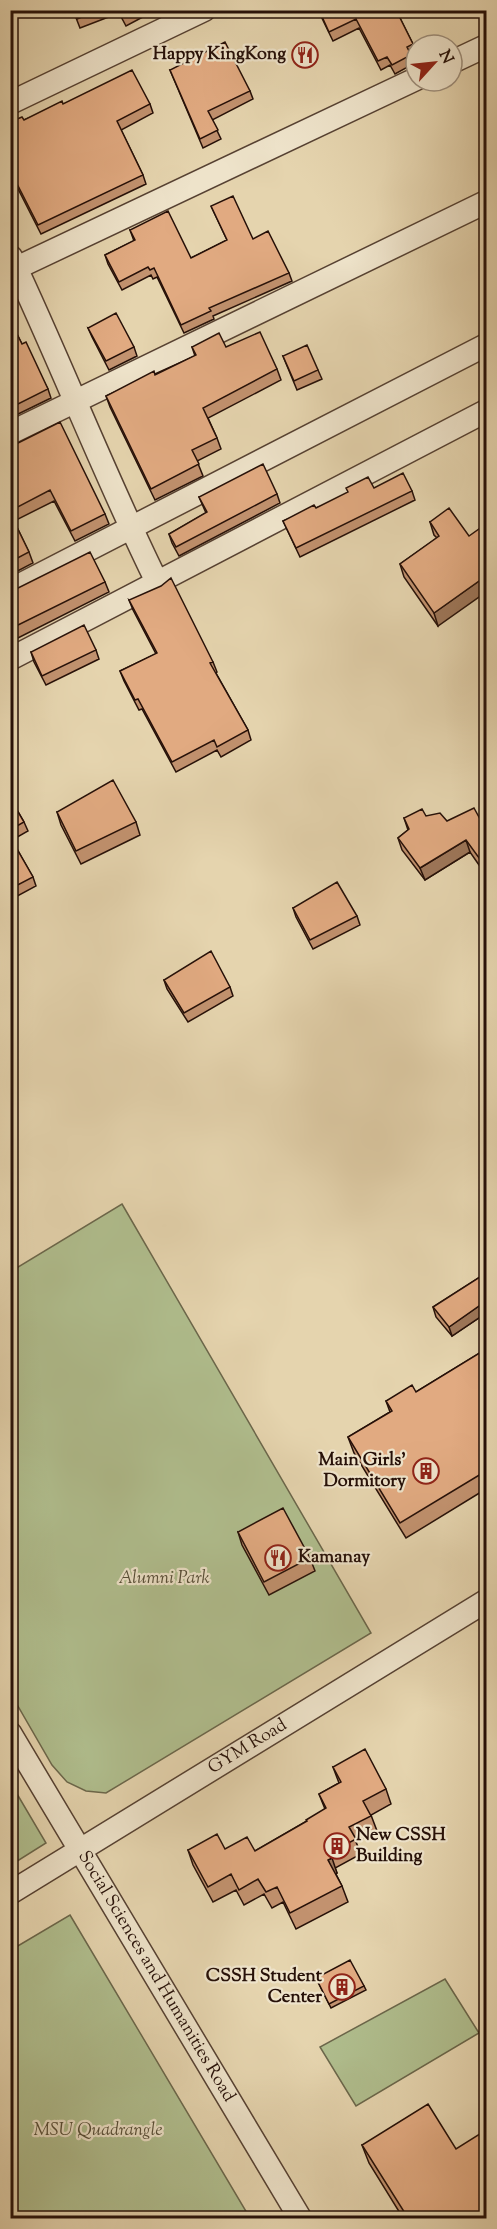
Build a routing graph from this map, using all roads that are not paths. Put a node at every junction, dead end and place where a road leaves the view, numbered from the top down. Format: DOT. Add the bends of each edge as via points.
graph roads {
  1 [pos="204,10"];
  2 [pos="486,46"];
  3 [pos="464,56"];
  4 [pos="404,85"];
  5 [pos="10,103"];
  6 [pos="486,202"];
  7 [pos="13,265"];
  8 [pos="486,345"];
  9 [pos="77,402"];
  10 [pos="486,411"];
  11 [pos="10,433"];
  12 [pos="130,528"];
  13 [pos="158,584"];
  14 [pos="10,590"];
  15 [pos="10,659"];
  16 [pos="486,1601"];
  17 [pos="10,1733"];
  18 [pos="81,1850"];
  19 [pos="10,1893"];
  20 [pos="300,2218"];
  1 -- 5 [label="street"];
  2 -- 3 [label="street"];
  4 -- 7 [label="street"];
  6 -- 9 [label="street"];
  7 -- 9 [label="street"];
  8 -- 12 [label="street"];
  9 -- 11 [label="street"];
  9 -- 12 [label="street"];
  10 -- 13 [label="street"];
  12 -- 13 [label="street"];
  12 -- 14 [label="street"];
  13 -- 15 [label="street"];
  16 -- 18 [label="street, GYM Road"];
  17 -- 18 [label="street, Social Sciences and Humanities Road"];
  18 -- 19 [label="street, GYM Road"];
  18 -- 20 [label="street, Social Sciences and Humanities Road"];
}
